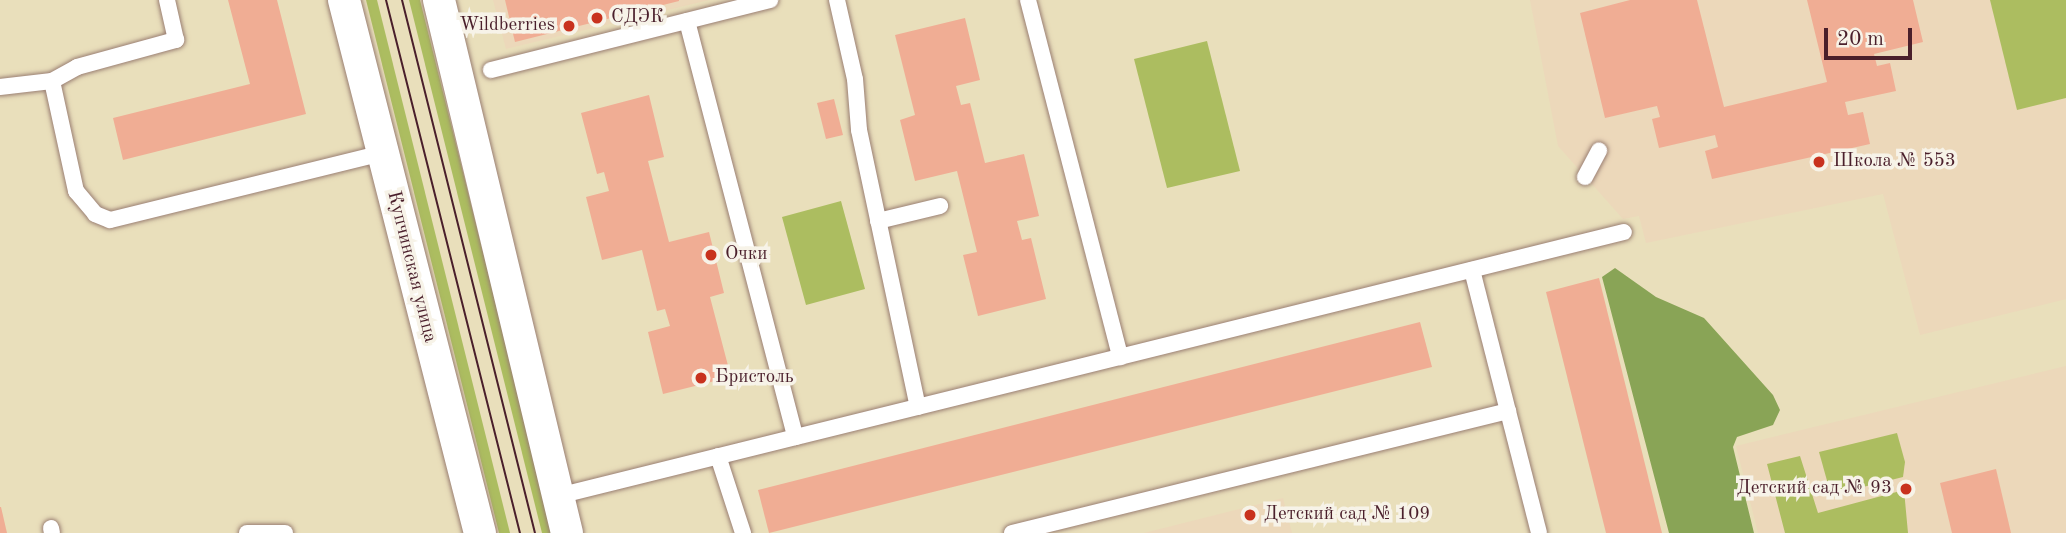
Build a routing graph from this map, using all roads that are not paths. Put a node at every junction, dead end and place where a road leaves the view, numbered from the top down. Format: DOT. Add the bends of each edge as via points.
graph roads {
  1 [pos="167,0"];
  2 [pos="344,0"];
  3 [pos="439,0"];
  4 [pos="770,0"];
  5 [pos="837,0"];
  6 [pos="1028,0"];
  7 [pos="687,21"];
  8 [pos="491,70"];
  9 [pos="52,81"];
  10 [pos="0,87"];
  11 [pos="1599,151"];
  12 [pos="382,153"];
  13 [pos="1585,177"];
  14 [pos="940,206"];
  15 [pos="878,221"];
  16 [pos="1624,232"];
  17 [pos="1472,270"];
  18 [pos="1120,357"];
  19 [pos="918,407"];
  20 [pos="1508,411"];
  21 [pos="795,437"];
  22 [pos="718,456"];
  23 [pos="558,496"];
  24 [pos="247,533"];
  25 [pos="285,533"];
  26 [pos="480,533"];
  27 [pos="568,533"];
  28 [pos="743,533"];
  29 [pos="1012,533"];
  30 [pos="1539,533"];
  1 -- 9 [label="lane" via="176,40 77,67"];
  2 -- 12 [label="street, Купчинская улица"];
  3 -- 23 [label="street"];
  4 -- 7 [label="lane"];
  5 -- 15 [label="lane"];
  6 -- 18 [label="lane"];
  7 -- 8 [label="lane"];
  7 -- 21 [label="lane"];
  9 -- 10 [label="lane"];
  9 -- 12 [label="lane" via="76,191 85,206 110,220"];
  11 -- 13 [label="lane"];
  12 -- 26 [label="street, Купчинская улица"];
  14 -- 15 [label="lane"];
  15 -- 19 [label="lane"];
  16 -- 17 [label="lane"];
  17 -- 18 [label="lane"];
  17 -- 20 [label="lane"];
  18 -- 19 [label="lane"];
  19 -- 21 [label="lane"];
  20 -- 29 [label="lane"];
  20 -- 30 [label="lane"];
  21 -- 22 [label="lane"];
  22 -- 23 [label="lane"];
  22 -- 28 [label="lane"];
  23 -- 27 [label="street"];
  24 -- 25 [label="lane"];
}
